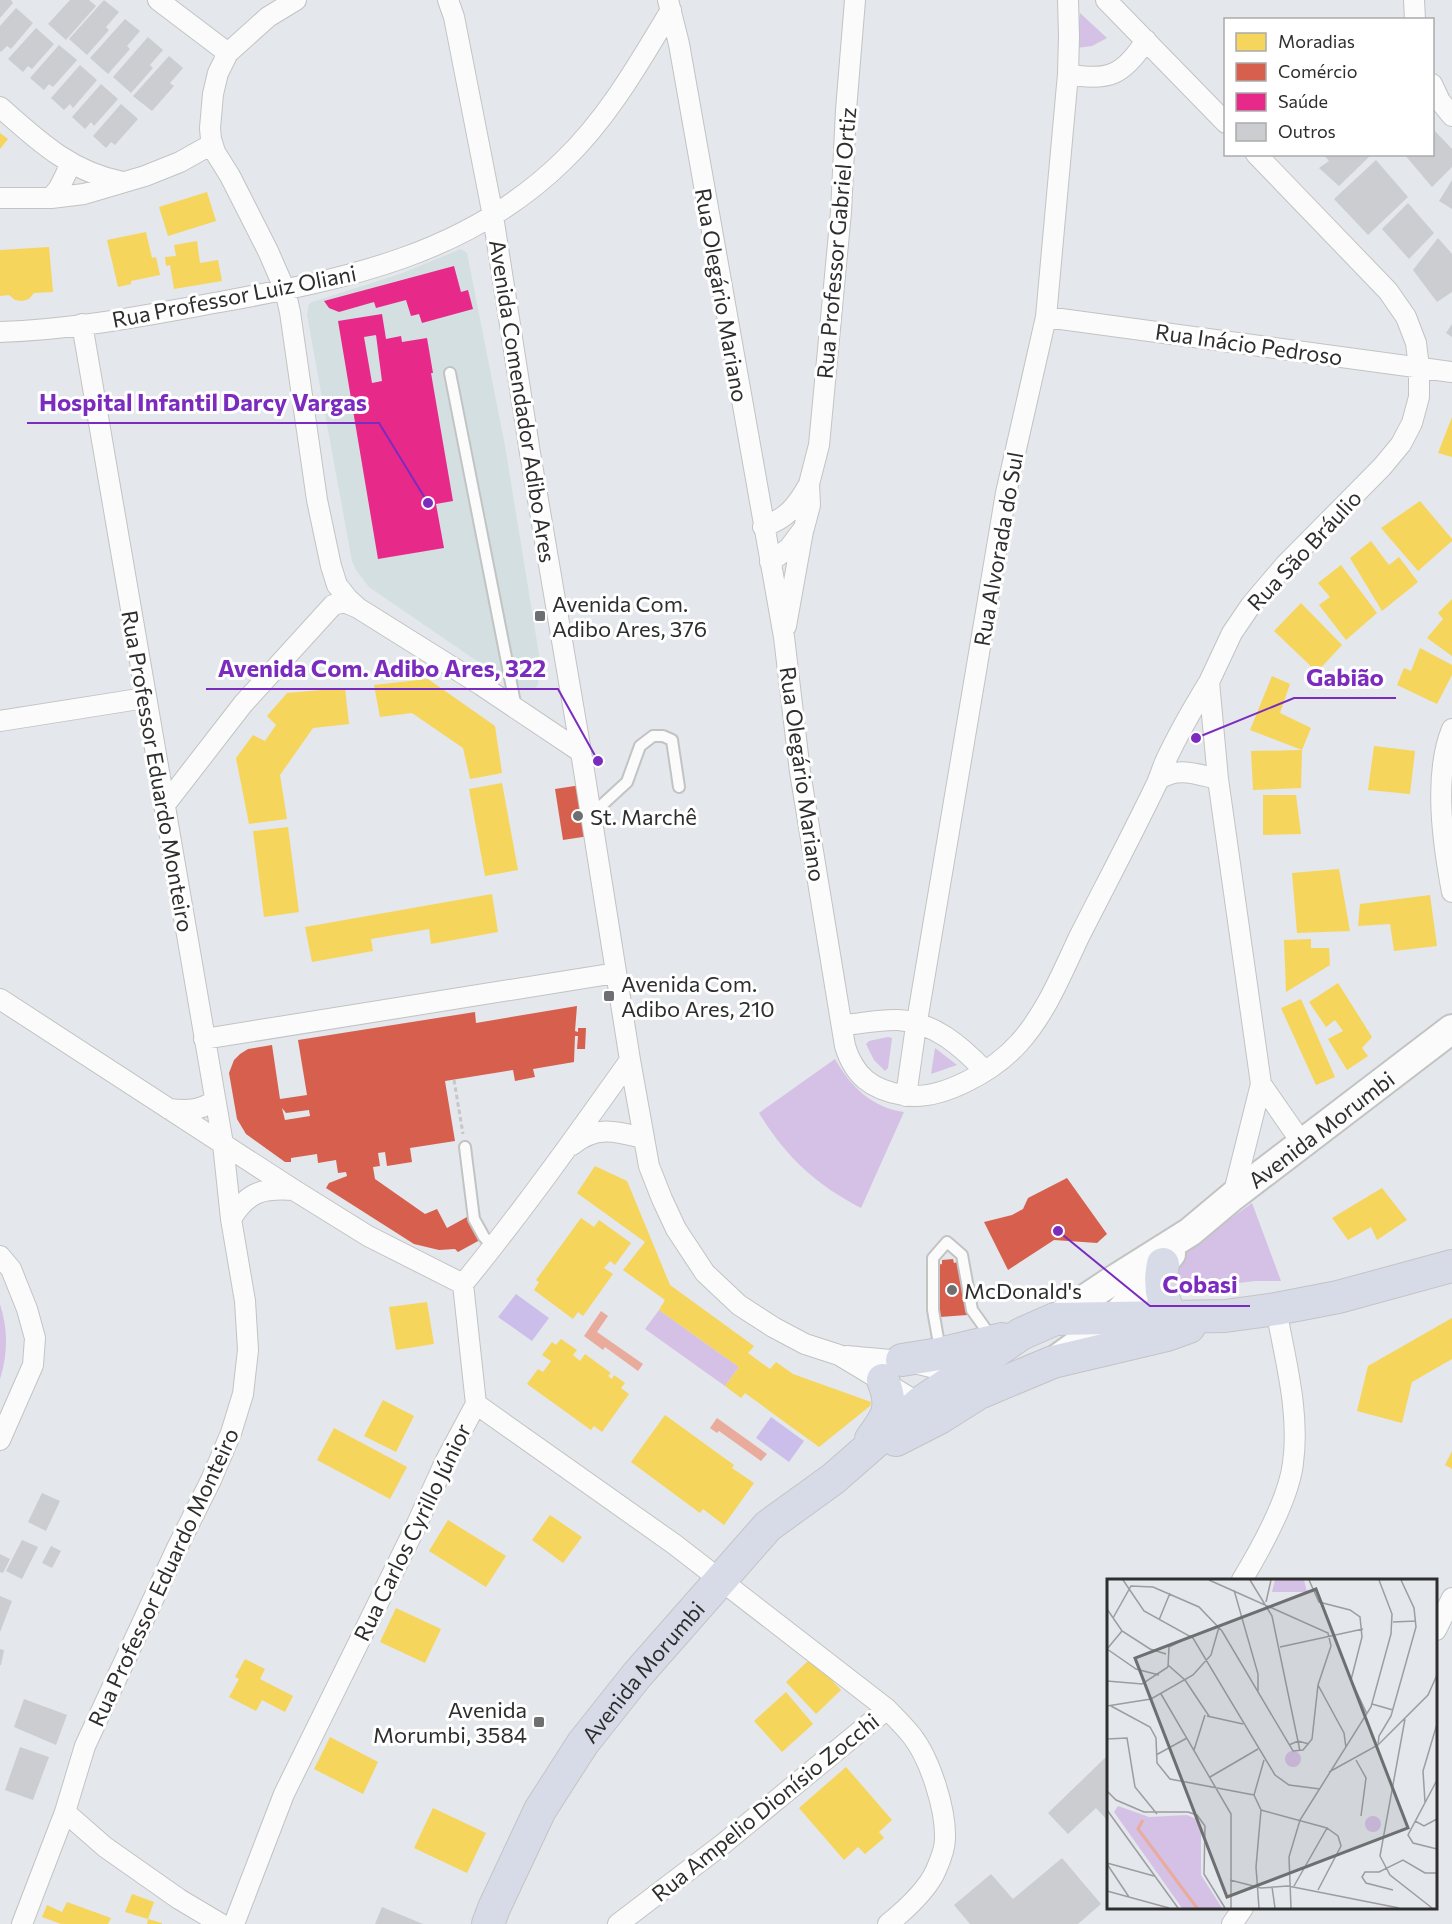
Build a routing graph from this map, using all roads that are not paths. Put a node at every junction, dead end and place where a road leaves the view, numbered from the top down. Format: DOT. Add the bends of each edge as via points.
graph roads {
  1 [pos="158,0"];
  2 [pos="296,0"];
  3 [pos="448,0"];
  4 [pos="855,0"];
  5 [pos="1068,0"];
  6 [pos="1106,0"];
  7 [pos="1414,0"];
  8 [pos="669,5"];
  9 [pos="1415,18"];
  10 [pos="1146,40"];
  11 [pos="228,53"];
  12 [pos="1068,74"];
  13 [pos="1434,88"];
  14 [pos="0,107"];
  15 [pos="1452,116"];
  16 [pos="1224,121"];
  17 [pos="210,146"];
  18 [pos="1258,156"];
  19 [pos="71,164"];
  20 [pos="123,182"];
  21 [pos="0,198"];
  22 [pos="51,198"];
  23 [pos="493,216"];
  24 [pos="285,290"];
  25 [pos="1046,317"];
  26 [pos="82,324"];
  27 [pos="0,332"];
  28 [pos="1419,367"];
  29 [pos="1452,372"];
  30 [pos="450,373"];
  31 [pos="809,484"];
  32 [pos="763,527"];
  33 [pos="804,528"];
  34 [pos="770,562"];
  35 [pos="337,585"];
  36 [pos="358,608"];
  37 [pos="329,610"];
  38 [pos="784,637"];
  39 [pos="1209,682"];
  40 [pos="145,698"];
  41 [pos="572,700"];
  42 [pos="524,713"];
  43 [pos="0,722"];
  44 [pos="1452,729"];
  45 [pos="581,752"];
  46 [pos="1218,779"];
  47 [pos="1158,780"];
  48 [pos="679,787"];
  49 [pos="164,806"];
  50 [pos="591,815"];
  51 [pos="1452,892"];
  52 [pos="616,973"];
  53 [pos="0,999"];
  54 [pos="916,1023"];
  55 [pos="842,1025"];
  56 [pos="1452,1029"];
  57 [pos="204,1039"];
  58 [pos="630,1060"];
  59 [pos="985,1071"];
  60 [pos="1261,1084"];
  61 [pos="906,1096"];
  62 [pos="214,1101"];
  63 [pos="169,1109"];
  64 [pos="644,1138"];
  65 [pos="1302,1143"];
  66 [pos="223,1144"];
  67 [pos="465,1147"];
  68 [pos="566,1151"];
  69 [pos="294,1190"];
  70 [pos="1233,1196"];
  71 [pos="231,1219"];
  72 [pos="1190,1232"];
  73 [pos="494,1247"];
  74 [pos="0,1256"];
  75 [pos="1163,1264"];
  76 [pos="1452,1266"];
  77 [pos="463,1284"];
  78 [pos="1276,1309"];
  79 [pos="1225,1316"];
  80 [pos="1172,1317"];
  81 [pos="1114,1318"];
  82 [pos="1055,1319"];
  83 [pos="1007,1337"];
  84 [pos="839,1356"];
  85 [pos="1053,1362"];
  86 [pos="892,1370"];
  87 [pos="959,1375"];
  88 [pos="476,1404"];
  89 [pos="931,1410"];
  90 [pos="0,1440"];
  91 [pos="853,1463"];
  92 [pos="720,1579"];
  93 [pos="1243,1579"];
  94 [pos="1452,1598"];
  95 [pos="1437,1628"];
  96 [pos="887,1708"];
  97 [pos="65,1812"];
  98 [pos="1243,1909"];
  99 [pos="22,1924"];
  100 [pos="221,1924"];
  101 [pos="234,1924"];
  102 [pos="488,1924"];
  103 [pos="618,1924"];
  104 [pos="888,1924"];
  105 [pos="1232,1924"];
  1 -- 11 [label="street"];
  2 -- 11 [label="street" via="268,17"];
  3 -- 23 [label="street, Avenida Comendador Adibo Ares"];
  4 -- 31 [label="street, Rua Professor Gabriel Ortiz" via="841,212 819,445"];
  5 -- 12 [label="street, Rua Alvorada do Sul"];
  6 -- 10 [label="street"];
  7 -- 9 [label="street"];
  8 -- 23 [label="street, Rua Professor Luiz Oliani" via="627,83 604,115 558,166"];
  8 -- 32 [label="street, Rua Olegário Mariano"];
  10 -- 12 [label="street" via="1133,60 1114,74 1091,78"];
  10 -- 16 [label="street"];
  11 -- 17 [label="street" via="213,94"];
  12 -- 25 [label="street, Rua Alvorada do Sul"];
  13 -- 15 [label="street"];
  14 -- 19 [label="street"];
  17 -- 20 [label="street" via="180,162"];
  17 -- 24 [label="street" via="255,223"];
  18 -- 28 [label="street, Rua São Bráulio" via="1388,291 1406,317 1416,343"];
  19 -- 20 [label="street"];
  19 -- 22 [label="street"];
  20 -- 22 [label="street" via="84,194"];
  21 -- 22 [label="street"];
  23 -- 24 [label="street, Rua Professor Luiz Oliani" via="402,259"];
  23 -- 41 [label="street, Avenida Comendador Adibo Ares"];
  24 -- 26 [label="street, Rua Professor Luiz Oliani"];
  24 -- 35 [label="street" via="317,500"];
  25 -- 28 [label="street, Rua Inácio Pedroso"];
  25 -- 54 [label="street, Rua Alvorada do Sul" via="1006,493"];
  26 -- 27 [label="street, Rua Professor Luiz Oliani"];
  26 -- 40 [label="street, Rua Professor Eduardo Monteiro"];
  28 -- 29 [label="street, Rua Inácio Pedroso"];
  28 -- 39 [label="street, Rua São Bráulio" via="1419,397 1401,444 1284,565 1251,605 1232,633"];
  30 -- 42 [label="lane"];
  31 -- 32 [label="street, Rua Professor Gabriel Ortiz" via="788,514"];
  31 -- 33 [label="street, Rua Professor Gabriel Ortiz" via="810,505"];
  32 -- 34 [label="street, Rua Olegário Mariano"];
  33 -- 34 [label="street, Rua Professor Gabriel Ortiz" via="789,548"];
  33 -- 38 [label="street"];
  34 -- 38 [label="street, Rua Olegário Mariano"];
  35 -- 36 [label="street"];
  35 -- 37 [label="street"];
  36 -- 37 [label="street" via="344,602"];
  36 -- 42 [label="street"];
  37 -- 49 [label="street" via="243,704"];
  38 -- 55 [label="street, Rua Olegário Mariano" via="800,772"];
  39 -- 46 [label="street"];
  39 -- 47 [label="street, Rua Olegário Mariano"];
  40 -- 43 [label="street"];
  40 -- 49 [label="street, Rua Professor Eduardo Monteiro"];
  41 -- 42 [label="street" via="556,716"];
  41 -- 45 [label="street, Avenida Comendador Adibo Ares"];
  42 -- 45 [label="street"];
  44 -- 51 [label="street" via="1442,772"];
  45 -- 50 [label="street, Avenida Comendador Adibo Ares"];
  46 -- 47 [label="street" via="1185,771 1166,774"];
  46 -- 60 [label="street"];
  47 -- 59 [label="street, Rua Olegário Mariano" via="1043,1009 1018,1044"];
  48 -- 50 [label="lane" via="672,740 653,736 640,746 627,782"];
  49 -- 57 [label="street, Rua Professor Eduardo Monteiro"];
  50 -- 52 [label="street, Avenida Comendador Adibo Ares"];
  52 -- 57 [label="street"];
  52 -- 58 [label="street, Avenida Comendador Adibo Ares"];
  53 -- 63 [label="street"];
  54 -- 55 [label="street" via="897,1020"];
  54 -- 59 [label="street" via="937,1030"];
  54 -- 61 [label="street, Rua Alvorada do Sul"];
  55 -- 61 [label="street, Rua Olegário Mariano" via="850,1061 859,1074 883,1090"];
  56 -- 65 [label="main road, Avenida Morumbi"];
  57 -- 62 [label="street, Rua Professor Eduardo Monteiro"];
  58 -- 64 [label="street, Avenida Comendador Adibo Ares"];
  58 -- 68 [label="street"];
  59 -- 61 [label="street, Rua Olegário Mariano" via="948,1090"];
  60 -- 65 [label="street"];
  60 -- 70 [label="street"];
  62 -- 63 [label="street" via="198,1110"];
  62 -- 66 [label="street, Rua Professor Eduardo Monteiro"];
  63 -- 66 [label="street"];
  64 -- 68 [label="street" via="600,1131 587,1135"];
  64 -- 84 [label="street, Avenida Comendador Adibo Ares" via="662,1199 705,1273 738,1305 773,1327"];
  65 -- 70 [label="main road, Avenida Morumbi"];
  66 -- 69 [label="street"];
  66 -- 71 [label="street, Rua Professor Eduardo Monteiro"];
  67 -- 73 [label="lane" via="474,1219"];
  68 -- 73 [label="street"];
  69 -- 71 [label="street" via="272,1189 250,1196"];
  69 -- 77 [label="street" via="368,1236"];
  70 -- 72 [label="main road, Avenida Morumbi"];
  71 -- 97 [label="street, Rua Professor Eduardo Monteiro" via="245,1301 248,1350 243,1394 211,1480 86,1746"];
  72 -- 75 [label="main road, Avenida Morumbi"];
  72 -- 82 [label="main road, Avenida Morumbi"];
  73 -- 77 [label="street"];
  74 -- 90 [label="street" via="11,1269 34,1338 33,1365"];
  75 -- 80 [label="main road" via="1161,1292"];
  75 -- 81 [label="main road, Avenida Morumbi"];
  76 -- 78 [label="main road" via="1338,1298"];
  77 -- 88 [label="street, Rua Carlos Cyrillo Júnior"];
  78 -- 79 [label="main road"];
  78 -- 93 [label="street" via="1293,1402 1293,1466 1264,1541"];
  79 -- 80 [label="main road"];
  79 -- 85 [label="main road" via="1167,1335"];
  80 -- 81 [label="main road"];
  81 -- 82 [label="main road"];
  81 -- 85 [label="main road, Avenida Morumbi"];
  82 -- 83 [label="main road, Avenida Morumbi"];
  83 -- 87 [label="main road, Avenida Morumbi"];
  83 -- 87 [label="lane" via="972,1310 962,1255 947,1242 933,1258 933,1310"];
  84 -- 86 [label="street, Avenida Comendador Adibo Ares"];
  84 -- 86 [label="street, Avenida Comendador Adibo Ares"];
  85 -- 87 [label="main road, Avenida Morumbi"];
  86 -- 87 [label="main road"];
  86 -- 89 [label="street, Avenida Comendador Adibo Ares"];
  86 -- 91 [label="main road" via="887,1417"];
  87 -- 89 [label="main road, Avenida Morumbi"];
  88 -- 92 [label="street, Rua Ampelio Dionísio Zocchi"];
  88 -- 101 [label="street, Rua Carlos Cyrillo Júnior" via="284,1794"];
  89 -- 91 [label="main road, Avenida Morumbi"];
  91 -- 92 [label="main road, Avenida Morumbi" via="768,1526"];
  92 -- 96 [label="street, Rua Ampelio Dionísio Zocchi"];
  92 -- 102 [label="main road, Avenida Morumbi" via="583,1743 540,1810"];
  94 -- 95 [label="street"];
  96 -- 103 [label="street, Rua Ampelio Dionísio Zocchi" via="723,1844"];
  96 -- 104 [label="street" via="914,1737 926,1761 939,1791 945,1841 935,1872 908,1907"];
  97 -- 99 [label="street, Rua Professor Eduardo Monteiro"];
  97 -- 100 [label="street" via="105,1847"];
  98 -- 105 [label="street"];
}
